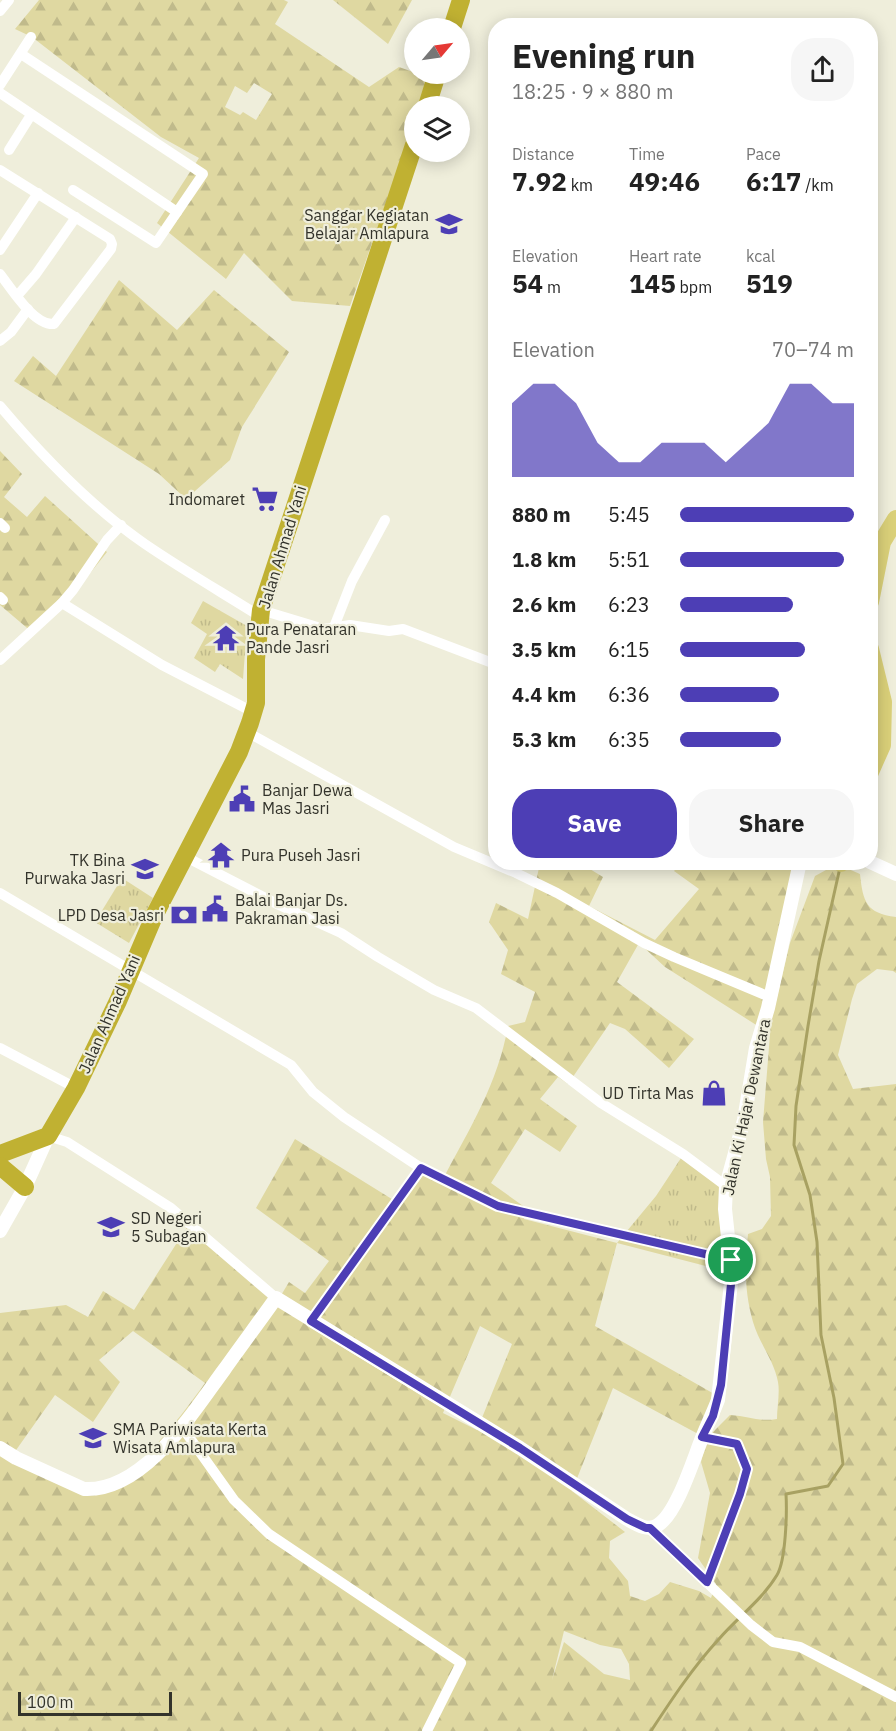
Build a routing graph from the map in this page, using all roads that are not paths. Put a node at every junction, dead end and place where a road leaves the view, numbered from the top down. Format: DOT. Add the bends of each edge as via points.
graph roads {
  1 [pos="9,0"];
  2 [pos="461,0"];
  3 [pos="0,11"];
  4 [pos="455,18"];
  5 [pos="32,37"];
  6 [pos="21,54"];
  7 [pos="0,85"];
  8 [pos="0,93"];
  9 [pos="31,115"];
  10 [pos="9,150"];
  11 [pos="408,162"];
  12 [pos="1,173"];
  13 [pos="73,190"];
  14 [pos="38,193"];
  15 [pos="177,212"];
  16 [pos="76,217"];
  17 [pos="0,250"];
  18 [pos="0,274"];
  19 [pos="17,296"];
  20 [pos="28,309"];
  21 [pos="0,341"];
  22 [pos="1,408"];
  23 [pos="385,520"];
  24 [pos="121,525"];
  25 [pos="62,603"];
  26 [pos="261,613"];
  27 [pos="334,627"];
  28 [pos="0,660"];
  29 [pos="488,661"];
  30 [pos="253,712"];
  31 [pos="247,732"];
  32 [pos="184,856"];
  33 [pos="488,861"];
  34 [pos="878,866"];
  35 [pos="508,870"];
  36 [pos="798,870"];
  37 [pos="896,874"];
  38 [pos="0,893"];
  39 [pos="131,969"];
  40 [pos="770,997"];
  41 [pos="0,1048"];
  42 [pos="76,1088"];
  43 [pos="48,1136"];
  44 [pos="0,1154"];
  45 [pos="0,1166"];
  46 [pos="421,1168"];
  47 [pos="726,1186"];
  48 [pos="26,1187"];
  49 [pos="0,1231"];
  50 [pos="731,1260"];
  51 [pos="276,1298"];
  52 [pos="311,1321"];
  53 [pos="182,1427"];
  54 [pos="702,1437"];
  55 [pos="0,1448"];
  56 [pos="650,1528"];
  57 [pos="707,1582"];
  58 [pos="896,1697"];
  59 [pos="427,1731"];
  1 -- 3 [label="street"];
  2 -- 4 [label="highway"];
  5 -- 6 [label="street"];
  6 -- 7 [label="street"];
  6 -- 15 [label="street" via="203,174"];
  8 -- 9 [label="street"];
  9 -- 10 [label="street"];
  9 -- 15 [label="street"];
  11 -- 26 [label="highway, Jalan Ahmad Yani"];
  12 -- 14 [label="street"];
  13 -- 15 [label="street" via="156,243"];
  14 -- 16 [label="street"];
  14 -- 17 [label="street"];
  16 -- 19 [label="street"];
  16 -- 20 [label="street" via="110,239 111,249 57,321 49,324"];
  18 -- 19 [label="street"];
  19 -- 20 [label="street"];
  20 -- 21 [label="street"];
  22 -- 24 [label="street" via="38,450"];
  23 -- 27 [label="street" via="352,581"];
  24 -- 25 [label="street"];
  24 -- 26 [label="street" via="144,544"];
  25 -- 28 [label="street"];
  25 -- 30 [label="street" via="162,664"];
  26 -- 27 [label="street" via="324,629"];
  26 -- 30 [label="highway, Jalan Ahmad Yani"];
  27 -- 29 [label="street" via="404,629"];
  30 -- 31 [label="highway, Jalan Ahmad Yani"];
  31 -- 32 [label="highway, Jalan Ahmad Yani"];
  31 -- 33 [label="street" via="438,839"];
  32 -- 39 [label="highway, Jalan Ahmad Yani"];
  32 -- 47 [label="street" via="341,933 434,990 476,1008 601,1103"];
  34 -- 37 [label="street"];
  35 -- 40 [label="street" via="576,903 644,943"];
  36 -- 40 [label="street, Jalan Ki Hajar Dewantara"];
  38 -- 39 [label="street"];
  39 -- 42 [label="highway, Jalan Ahmad Yani"];
  39 -- 46 [label="street" via="291,1065 321,1099"];
  40 -- 47 [label="street, Jalan Ki Hajar Dewantara"];
  41 -- 42 [label="street"];
  42 -- 43 [label="highway, Jalan Ahmad Yani"];
  43 -- 44 [label="highway"];
  43 -- 48 [label="street"];
  43 -- 51 [label="street" via="67,1142 171,1208"];
  45 -- 48 [label="highway"];
  46 -- 50 [label="street" via="498,1206"];
  46 -- 52 [label="street"];
  47 -- 50 [label="street, Jalan Ki Hajar Dewantara"];
  48 -- 49 [label="street"];
  50 -- 54 [label="street, Jalan Ki Hajar Dewantara" via="721,1385 713,1416"];
  51 -- 52 [label="street"];
  51 -- 53 [label="street"];
  52 -- 56 [label="street" via="520,1448 627,1519"];
  53 -- 55 [label="street" via="144,1465 113,1484 96,1489 70,1483"];
  53 -- 59 [label="street" via="234,1500 269,1534 460,1663"];
  54 -- 56 [label="street, Jalan Ki Hajar Dewantara" via="672,1508 657,1526"];
  54 -- 57 [label="street" via="737,1444 747,1469"];
  56 -- 57 [label="street"];
  57 -- 58 [label="street" via="773,1642 800,1647"];
}
